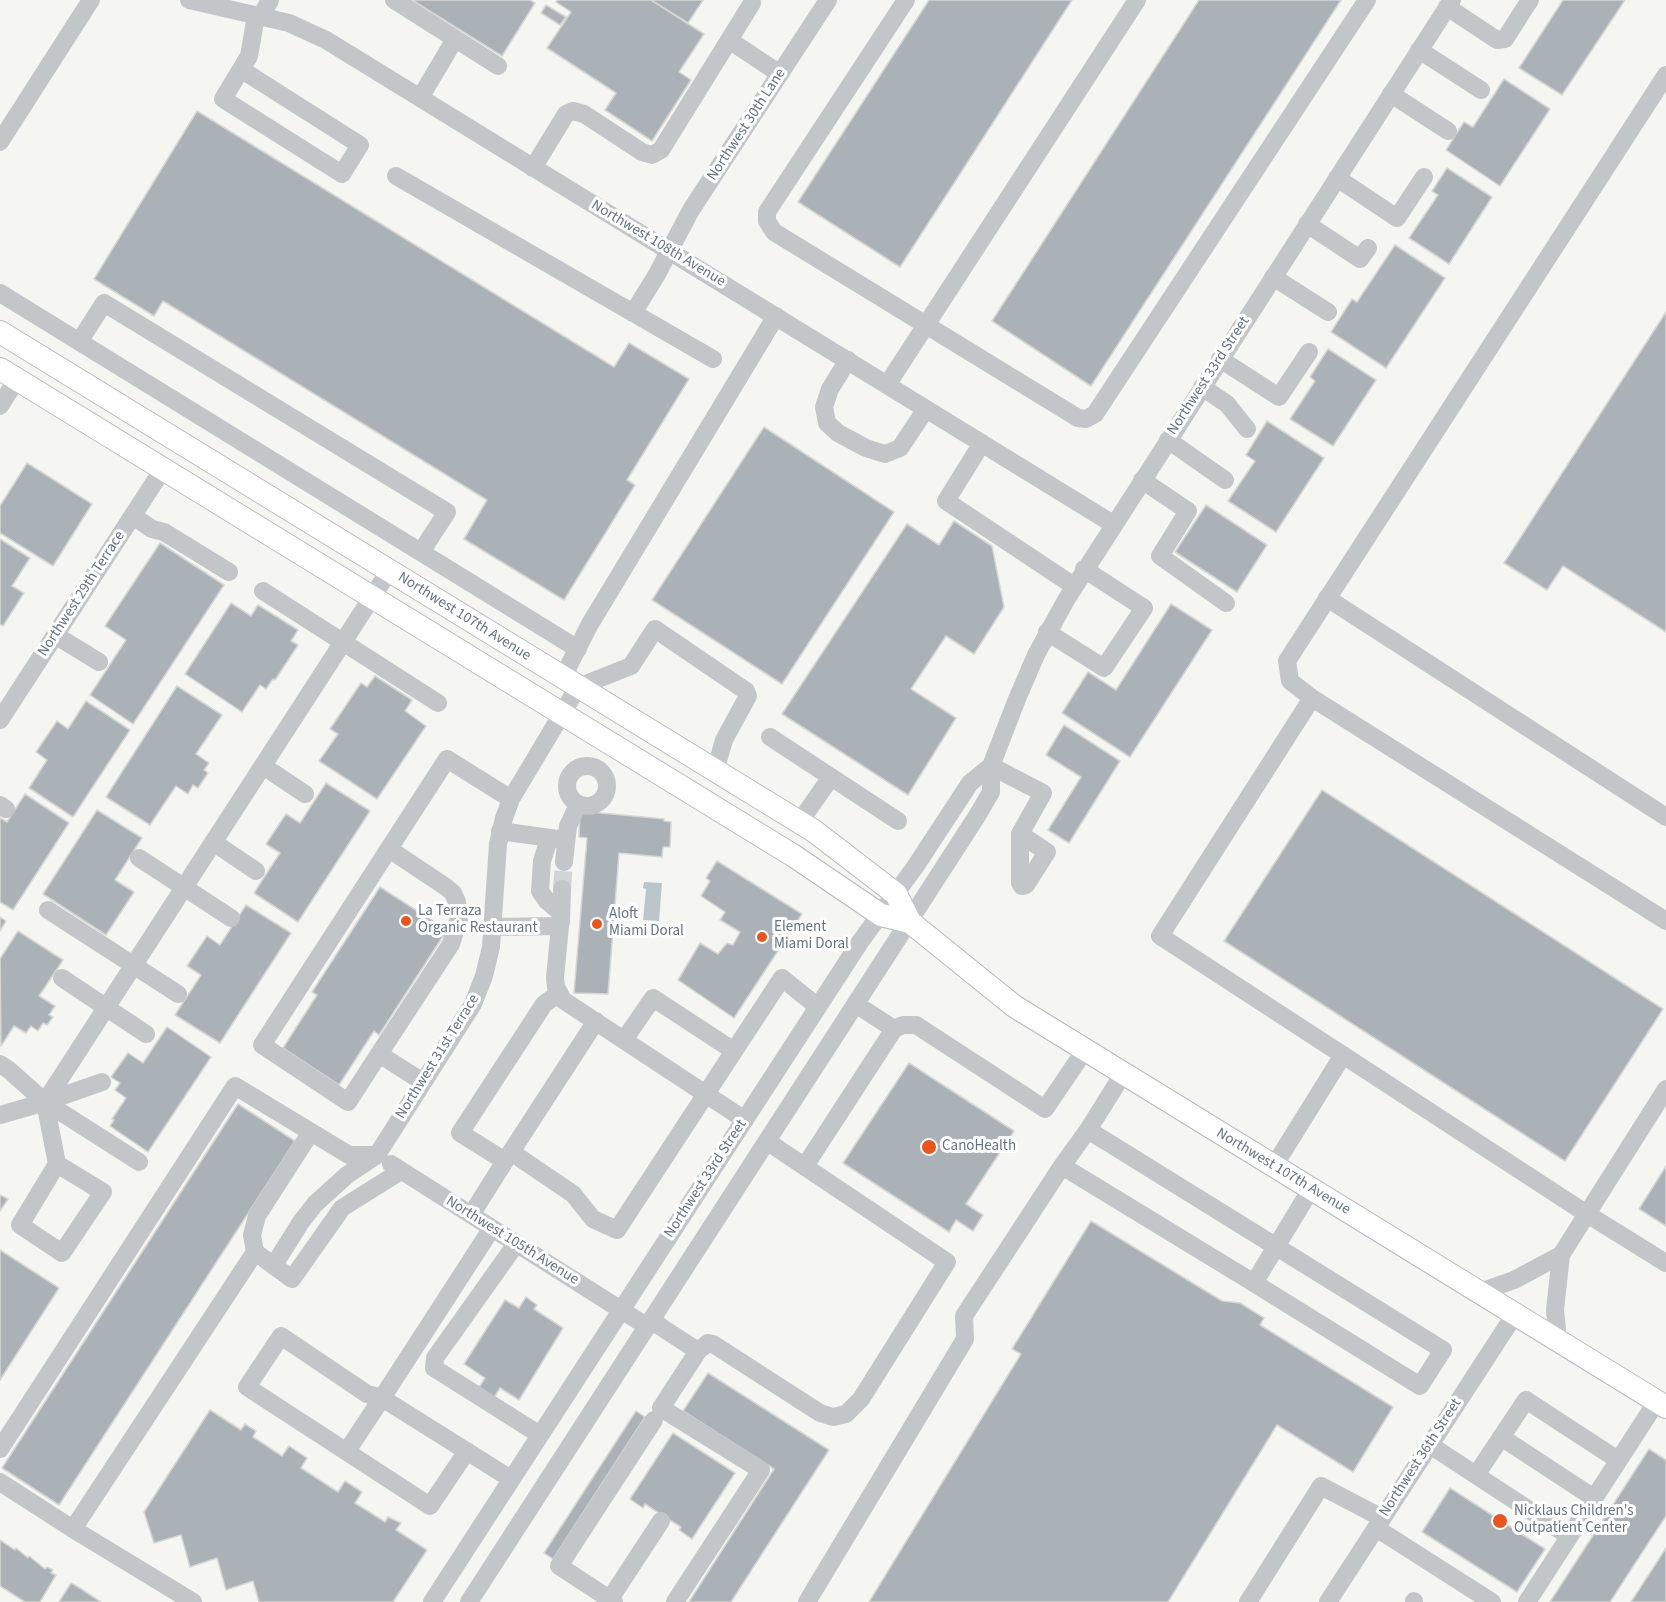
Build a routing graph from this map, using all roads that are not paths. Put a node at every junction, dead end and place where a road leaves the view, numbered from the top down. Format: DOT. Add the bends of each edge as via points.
graph roads {
  1 [pos="189,0"];
  2 [pos="270,0"];
  3 [pos="394,0"];
  4 [pos="828,0"];
  5 [pos="906,0"];
  6 [pos="1137,0"];
  7 [pos="1367,0"];
  8 [pos="1530,0"];
  9 [pos="752,3"];
  10 [pos="1449,3"];
  11 [pos="87,7"];
  12 [pos="258,16"];
  13 [pos="455,39"];
  14 [pos="729,40"];
  15 [pos="1419,50"];
  16 [pos="498,66"];
  17 [pos="242,70"];
  18 [pos="780,74"];
  19 [pos="1666,75"];
  20 [pos="1481,90"];
  21 [pos="1391,94"];
  22 [pos="420,98"];
  23 [pos="1448,131"];
  24 [pos="0,142"];
  25 [pos="533,168"];
  26 [pos="396,176"];
  27 [pos="1424,177"];
  28 [pos="1337,178"];
  29 [pos="1307,224"];
  30 [pos="1368,248"];
  31 [pos="669,251"];
  32 [pos="1273,278"];
  33 [pos="0,293"];
  34 [pos="1328,312"];
  35 [pos="633,313"];
  36 [pos="776,316"];
  37 [pos="925,324"];
  38 [pos="0,332"];
  39 [pos="80,342"];
  40 [pos="1309,352"];
  41 [pos="713,359"];
  42 [pos="1220,359"];
  43 [pos="848,360"];
  44 [pos="8,374"];
  45 [pos="887,385"];
  46 [pos="1202,387"];
  47 [pos="0,405"];
  48 [pos="926,409"];
  49 [pos="1248,429"];
  50 [pos="1168,440"];
  51 [pos="180,442"];
  52 [pos="982,443"];
  53 [pos="163,469"];
  54 [pos="1142,480"];
  55 [pos="1225,480"];
  56 [pos="133,516"];
  57 [pos="1113,524"];
  58 [pos="421,552"];
  59 [pos="1084,569"];
  60 [pos="389,571"];
  61 [pos="229,572"];
  62 [pos="1074,586"];
  63 [pos="262,591"];
  64 [pos="372,597"];
  65 [pos="1327,598"];
  66 [pos="1226,603"];
  67 [pos="1047,632"];
  68 [pos="55,635"];
  69 [pos="343,642"];
  70 [pos="578,649"];
  71 [pos="99,663"];
  72 [pos="578,687"];
  73 [pos="1312,698"];
  74 [pos="438,703"];
  75 [pos="3,707"];
  76 [pos="562,714"];
  77 [pos="770,737"];
  78 [pos="263,766"];
  79 [pos="991,766"];
  80 [pos="715,771"];
  81 [pos="831,777"];
  82 [pos="305,794"];
  83 [pos="511,799"];
  84 [pos="578,805"];
  85 [pos="1666,817"];
  86 [pos="898,821"];
  87 [pos="799,823"];
  88 [pos="501,831"];
  89 [pos="1020,834"];
  90 [pos="557,840"];
  91 [pos="213,842"];
  92 [pos="389,849"];
  93 [pos="139,858"];
  94 [pos="564,862"];
  95 [pos="256,871"];
  96 [pos="184,888"];
  97 [pos="562,889"];
  98 [pos="896,894"];
  99 [pos="48,910"];
  100 [pos="880,915"];
  101 [pos="231,918"];
  102 [pos="561,920"];
  103 [pos="1666,921"];
  104 [pos="910,922"];
  105 [pos="492,927"];
  106 [pos="133,966"];
  107 [pos="62,978"];
  108 [pos="178,994"];
  109 [pos="558,994"];
  110 [pos="857,1005"];
  111 [pos="818,1007"];
  112 [pos="106,1008"];
  113 [pos="596,1022"];
  114 [pos="894,1029"];
  115 [pos="146,1034"];
  116 [pos="624,1040"];
  117 [pos="1085,1050"];
  118 [pos="734,1051"];
  119 [pos="379,1054"];
  120 [pos="1343,1055"];
  121 [pos="0,1064"];
  122 [pos="1123,1074"];
  123 [pos="102,1082"];
  124 [pos="423,1082"];
  125 [pos="1666,1089"];
  126 [pos="705,1094"];
  127 [pos="45,1102"];
  128 [pos="0,1115"];
  129 [pos="745,1120"];
  130 [pos="1088,1130"];
  131 [pos="311,1132"];
  132 [pos="768,1142"];
  133 [pos="377,1155"];
  134 [pos="508,1157"];
  135 [pos="138,1162"];
  136 [pos="57,1164"];
  137 [pos="805,1166"];
  138 [pos="1062,1166"];
  139 [pos="1274,1166"];
  140 [pos="401,1171"];
  141 [pos="1311,1189"];
  142 [pos="1587,1214"];
  143 [pos="471,1215"];
  144 [pos="492,1228"];
  145 [pos="516,1244"];
  146 [pos="1276,1247"];
  147 [pos="255,1252"];
  148 [pos="1561,1255"];
  149 [pos="1666,1263"];
  150 [pos="274,1265"];
  151 [pos="1254,1283"];
  152 [pos="1480,1292"];
  153 [pos="621,1310"];
  154 [pos="1515,1314"];
  155 [pos="650,1323"];
  156 [pos="1558,1340"];
  157 [pos="698,1351"];
  158 [pos="382,1398"];
  159 [pos="1661,1404"];
  160 [pos="654,1420"];
  161 [pos="540,1435"];
  162 [pos="1501,1437"];
  163 [pos="1430,1445"];
  164 [pos="0,1449"];
  165 [pos="347,1451"];
  166 [pos="467,1451"];
  167 [pos="1618,1460"];
  168 [pos="1476,1475"];
  169 [pos="511,1479"];
  170 [pos="0,1482"];
  171 [pos="1594,1498"];
  172 [pos="661,1521"];
  173 [pos="1379,1523"];
  174 [pos="73,1529"];
  175 [pos="1569,1536"];
  176 [pos="611,1601"];
  177 [pos="193,1602"];
  178 [pos="432,1602"];
  179 [pos="469,1602"];
  180 [pos="675,1602"];
  181 [pos="807,1602"];
  182 [pos="1248,1602"];
  183 [pos="1328,1602"];
  184 [pos="1492,1602"];
  185 [pos="1527,1602"];
  1 -- 12 [label="street, Northwest 108th Avenue"];
  2 -- 12 [label="street"];
  3 -- 13 [label="street"];
  4 -- 18 [label="street, Northwest 30th Lane"];
  5 -- 37 [label="street" via="768,212 767,221 774,232"];
  6 -- 37 [label="street"];
  7 -- 37 [label="street" via="1095,414 1078,418"];
  8 -- 10 [label="street" via="1505,39 1497,40"];
  9 -- 14 [label="street"];
  10 -- 15 [label="street, Northwest 33rd Street"];
  11 -- 24 [label="street"];
  12 -- 17 [label="street"];
  12 -- 22 [label="street, Northwest 108th Avenue" via="313,33"];
  13 -- 16 [label="street"];
  13 -- 22 [label="street"];
  14 -- 18 [label="street"];
  14 -- 25 [label="street" via="661,150 652,155 642,152 584,114 573,111 566,114"];
  15 -- 20 [label="street"];
  15 -- 21 [label="street, Northwest 33rd Street"];
  17 -- 17 [label="street" via="223,99 342,174 360,145"];
  18 -- 31 [label="street, Northwest 30th Lane" via="691,210"];
  19 -- 65 [label="street"];
  21 -- 23 [label="street"];
  21 -- 28 [label="street, Northwest 33rd Street"];
  22 -- 25 [label="street, Northwest 108th Avenue"];
  25 -- 31 [label="street, Northwest 108th Avenue"];
  26 -- 35 [label="street"];
  27 -- 28 [label="street" via="1397,218"];
  28 -- 29 [label="street, Northwest 33rd Street"];
  29 -- 30 [label="street" via="1360,259"];
  29 -- 32 [label="street, Northwest 33rd Street"];
  31 -- 35 [label="street, Northwest 30th Lane"];
  31 -- 36 [label="street, Northwest 108th Avenue"];
  32 -- 34 [label="street"];
  32 -- 42 [label="street, Northwest 33rd Street"];
  33 -- 39 [label="street"];
  35 -- 41 [label="street"];
  36 -- 43 [label="street, Northwest 108th Avenue"];
  36 -- 70 [label="street"];
  37 -- 45 [label="street"];
  38 -- 51 [label="main road, Northwest 107th Avenue"];
  39 -- 58 [label="street"];
  39 -- 58 [label="street" via="104,303 447,512"];
  40 -- 42 [label="street" via="1279,398"];
  42 -- 46 [label="street, Northwest 33rd Street"];
  43 -- 45 [label="street, Northwest 108th Avenue"];
  43 -- 48 [label="street" via="824,407 826,423 838,433 885,454 900,448"];
  44 -- 47 [label="street"];
  44 -- 53 [label="main road, Northwest 107th Avenue"];
  45 -- 48 [label="street, Northwest 108th Avenue"];
  46 -- 49 [label="street" via="1227,404"];
  46 -- 50 [label="street, Northwest 33rd Street"];
  48 -- 52 [label="street, Northwest 108th Avenue"];
  50 -- 54 [label="street, Northwest 33rd Street"];
  50 -- 55 [label="street"];
  51 -- 53 [label="main road"];
  51 -- 60 [label="main road, Northwest 107th Avenue"];
  52 -- 57 [label="street, Northwest 108th Avenue"];
  52 -- 62 [label="street" via="946,501"];
  53 -- 56 [label="street, Northwest 29th Terrace"];
  53 -- 64 [label="main road, Northwest 107th Avenue"];
  54 -- 57 [label="street, Northwest 33rd Street"];
  54 -- 66 [label="street" via="1188,511 1160,556"];
  56 -- 61 [label="street"];
  56 -- 68 [label="street, Northwest 29th Terrace"];
  57 -- 59 [label="street, Northwest 33rd Street"];
  58 -- 70 [label="street"];
  59 -- 62 [label="street, Northwest 33rd Street"];
  59 -- 67 [label="street" via="1144,608 1104,668"];
  60 -- 64 [label="street"];
  60 -- 72 [label="main road, Northwest 107th Avenue"];
  62 -- 67 [label="street, Northwest 33rd Street"];
  63 -- 69 [label="street"];
  64 -- 69 [label="street"];
  64 -- 76 [label="main road, Northwest 107th Avenue"];
  65 -- 73 [label="street" via="1287,661 1290,681"];
  65 -- 85 [label="street"];
  67 -- 79 [label="street, Northwest 33rd Street"];
  68 -- 71 [label="street"];
  68 -- 75 [label="street, Northwest 29th Terrace"];
  69 -- 74 [label="street"];
  69 -- 78 [label="street"];
  70 -- 72 [label="street" via="566,671"];
  72 -- 76 [label="street, Northwest 31st Terrace"];
  72 -- 80 [label="main road, Northwest 107th Avenue"];
  72 -- 80 [label="street" via="631,666 655,629 746,691 748,696 724,740"];
  73 -- 103 [label="street"];
  73 -- 120 [label="street" via="1160,936"];
  76 -- 83 [label="street, Northwest 31st Terrace"];
  76 -- 100 [label="main road, Northwest 107th Avenue" via="802,861"];
  77 -- 81 [label="street"];
  78 -- 82 [label="street"];
  78 -- 91 [label="street"];
  79 -- 89 [label="street" via="1043,793"];
  79 -- 98 [label="street, Northwest 33rd Street" via="970,783"];
  79 -- 104 [label="street, Northwest 33rd Street" via="988,798"];
  80 -- 87 [label="main road, Northwest 107th Avenue"];
  81 -- 86 [label="street"];
  81 -- 87 [label="street"];
  83 -- 88 [label="street, Northwest 31st Terrace"];
  83 -- 92 [label="street" via="447,759"];
  84 -- 90 [label="street"];
  87 -- 98 [label="main road, Northwest 107th Avenue"];
  88 -- 90 [label="street"];
  88 -- 105 [label="street, Northwest 31st Terrace"];
  90 -- 94 [label="street"];
  90 -- 102 [label="street" via="542,861 540,891"];
  91 -- 95 [label="street"];
  91 -- 96 [label="street"];
  92 -- 119 [label="street" via="453,893 459,918 451,944"];
  92 -- 119 [label="street" via="262,1045 348,1102"];
  93 -- 96 [label="street"];
  96 -- 101 [label="street"];
  96 -- 106 [label="street"];
  97 -- 102 [label="street"];
  98 -- 100 [label="street, Northwest 33rd Street"];
  98 -- 104 [label="main road, Northwest 107th Avenue"];
  99 -- 106 [label="street"];
  100 -- 104 [label="main road, Northwest 107th Avenue"];
  100 -- 111 [label="street, Northwest 33rd Street"];
  102 -- 105 [label="street"];
  102 -- 109 [label="street" via="555,978"];
  104 -- 110 [label="street, Northwest 33rd Street"];
  104 -- 117 [label="main road, Northwest 107th Avenue" via="1002,998"];
  105 -- 124 [label="street, Northwest 31st Terrace" via="489,962 478,993"];
  106 -- 108 [label="street"];
  106 -- 112 [label="street"];
  107 -- 112 [label="street"];
  109 -- 113 [label="street"];
  109 -- 134 [label="street" via="544,1004 460,1133"];
  110 -- 114 [label="street"];
  110 -- 132 [label="street, Northwest 33rd Street"];
  111 -- 118 [label="street" via="782,978"];
  111 -- 129 [label="street, Northwest 33rd Street"];
  112 -- 115 [label="street"];
  112 -- 127 [label="street"];
  113 -- 116 [label="street"];
  113 -- 134 [label="street"];
  114 -- 117 [label="street" via="903,1024 916,1025 1045,1109"];
  114 -- 137 [label="street"];
  116 -- 118 [label="street" via="653,998"];
  116 -- 126 [label="street"];
  117 -- 122 [label="main road, Northwest 107th Avenue"];
  118 -- 126 [label="street"];
  119 -- 124 [label="street"];
  120 -- 139 [label="street"];
  120 -- 142 [label="street"];
  121 -- 127 [label="street"];
  122 -- 130 [label="street"];
  122 -- 139 [label="main road, Northwest 107th Avenue"];
  123 -- 127 [label="street"];
  124 -- 133 [label="street, Northwest 31st Terrace"];
  125 -- 142 [label="street"];
  126 -- 129 [label="street"];
  126 -- 134 [label="street" via="617,1230 593,1219 573,1194"];
  127 -- 128 [label="street"];
  127 -- 135 [label="street"];
  127 -- 136 [label="street"];
  129 -- 153 [label="street, Northwest 33rd Street"];
  130 -- 138 [label="street"];
  130 -- 146 [label="street"];
  131 -- 133 [label="street" via="349,1155"];
  131 -- 147 [label="street" via="257,1216 253,1228"];
  131 -- 164 [label="street" via="236,1086"];
  132 -- 137 [label="street"];
  132 -- 155 [label="street, Northwest 33rd Street"];
  133 -- 140 [label="street, Northwest 105th Avenue"];
  133 -- 150 [label="street" via="315,1204"];
  134 -- 143 [label="street"];
  136 -- 136 [label="street" via="20,1225 62,1253 103,1192"];
  137 -- 157 [label="street" via="948,1262 856,1405 846,1414 820,1413 720,1347 708,1343"];
  138 -- 151 [label="street"];
  138 -- 181 [label="street" via="964,1316 965,1339"];
  139 -- 141 [label="main road, Northwest 107th Avenue"];
  140 -- 143 [label="street, Northwest 105th Avenue"];
  140 -- 150 [label="street" via="342,1208 292,1279"];
  141 -- 146 [label="street"];
  141 -- 152 [label="main road, Northwest 107th Avenue"];
  142 -- 148 [label="street"];
  142 -- 149 [label="street"];
  143 -- 144 [label="street, Northwest 105th Avenue"];
  144 -- 145 [label="street, Northwest 105th Avenue"];
  144 -- 158 [label="street"];
  145 -- 153 [label="street, Northwest 105th Avenue"];
  145 -- 161 [label="street" via="435,1358 434,1368"];
  146 -- 151 [label="street"];
  146 -- 151 [label="street" via="1443,1350 1420,1386"];
  147 -- 150 [label="street"];
  147 -- 174 [label="street"];
  148 -- 152 [label="street" via="1514,1280"];
  148 -- 156 [label="street" via="1555,1310"];
  152 -- 154 [label="main road, Northwest 107th Avenue"];
  153 -- 155 [label="street, Northwest 105th Avenue"];
  153 -- 161 [label="street, Northwest 33rd Street"];
  154 -- 156 [label="main road, Northwest 107th Avenue"];
  154 -- 163 [label="street, Northwest 36th Street"];
  155 -- 157 [label="street, Northwest 105th Avenue"];
  155 -- 179 [label="street, Northwest 33rd Street"];
  156 -- 159 [label="main road, Northwest 107th Avenue"];
  157 -- 180 [label="street" via="661,1408 761,1470"];
  158 -- 165 [label="street"];
  158 -- 165 [label="street" via="367,1394 281,1336 247,1387"];
  158 -- 166 [label="street"];
  159 -- 167 [label="street"];
  160 -- 176 [label="street" via="559,1566"];
  161 -- 169 [label="street, Northwest 33rd Street"];
  162 -- 167 [label="street" via="1526,1400"];
  162 -- 168 [label="street"];
  162 -- 171 [label="street"];
  163 -- 168 [label="street"];
  163 -- 173 [label="street, Northwest 36th Street"];
  165 -- 166 [label="street" via="430,1506"];
  166 -- 169 [label="street"];
  167 -- 171 [label="street"];
  168 -- 175 [label="street"];
  169 -- 178 [label="street, Northwest 33rd Street"];
  170 -- 174 [label="street"];
  171 -- 175 [label="street"];
  172 -- 176 [label="street"];
  173 -- 182 [label="street" via="1321,1486"];
  173 -- 183 [label="street, Northwest 36th Street"];
  173 -- 184 [label="street"];
  174 -- 177 [label="street"];
  175 -- 185 [label="street"];
}
